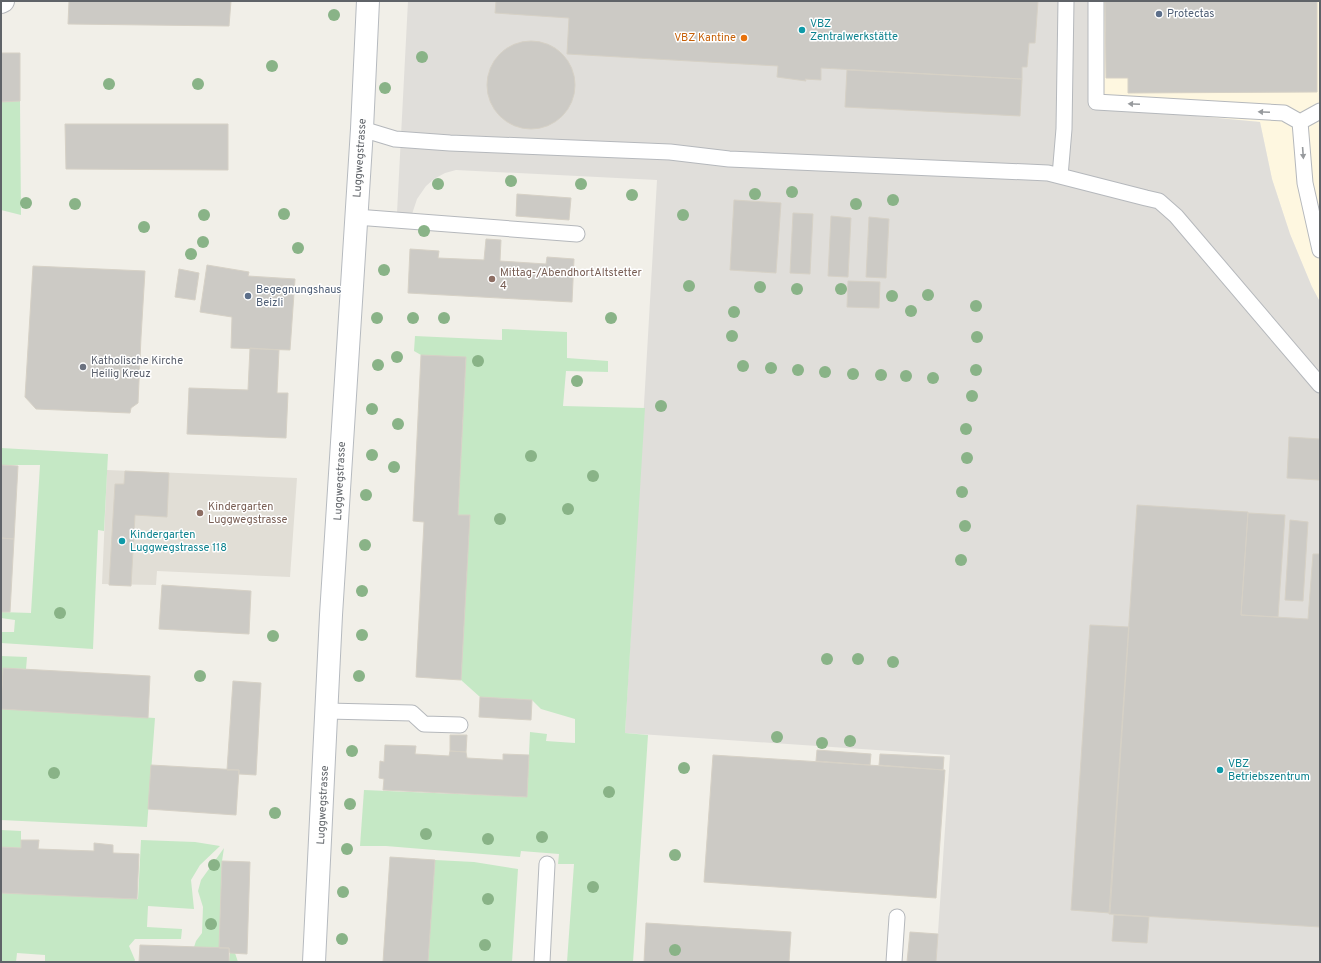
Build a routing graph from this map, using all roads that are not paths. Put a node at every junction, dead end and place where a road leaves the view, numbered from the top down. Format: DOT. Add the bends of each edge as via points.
graph roads {
  1 [pos="368,1"];
  2 [pos="1066,1"];
  3 [pos="1096,1"];
  4 [pos="1320,111"];
  5 [pos="1300,122"];
  6 [pos="362,129"];
  7 [pos="1060,176"];
  8 [pos="356,217"];
  9 [pos="577,234"];
  10 [pos="1320,250"];
  11 [pos="1320,385"];
  12 [pos="327,711"];
  13 [pos="460,725"];
  14 [pos="547,864"];
  15 [pos="897,918"];
  16 [pos="314,962"];
  17 [pos="542,962"];
  18 [pos="894,962"];
  1 -- 6 [label="street, Luggwegstrasse"];
  2 -- 7 [label="lane" via="1064,129"];
  5 -- 3 [label="lane, one-way" via="1284,113 1096,102"];
  4 -- 5 [label="lane"];
  5 -- 10 [label="lane, one-way" via="1305,183"];
  6 -- 7 [label="lane" via="395,139 450,143 670,152 729,160 1048,173"];
  6 -- 8 [label="street, Luggwegstrasse"];
  7 -- 11 [label="lane" via="1159,201 1167,207"];
  8 -- 9 [label="lane"];
  8 -- 12 [label="street, Luggwegstrasse"];
  12 -- 13 [label="lane" via="412,713 424,724"];
  12 -- 16 [label="street, Luggwegstrasse"];
  14 -- 17 [label="lane"];
  15 -- 18 [label="lane"];
}
